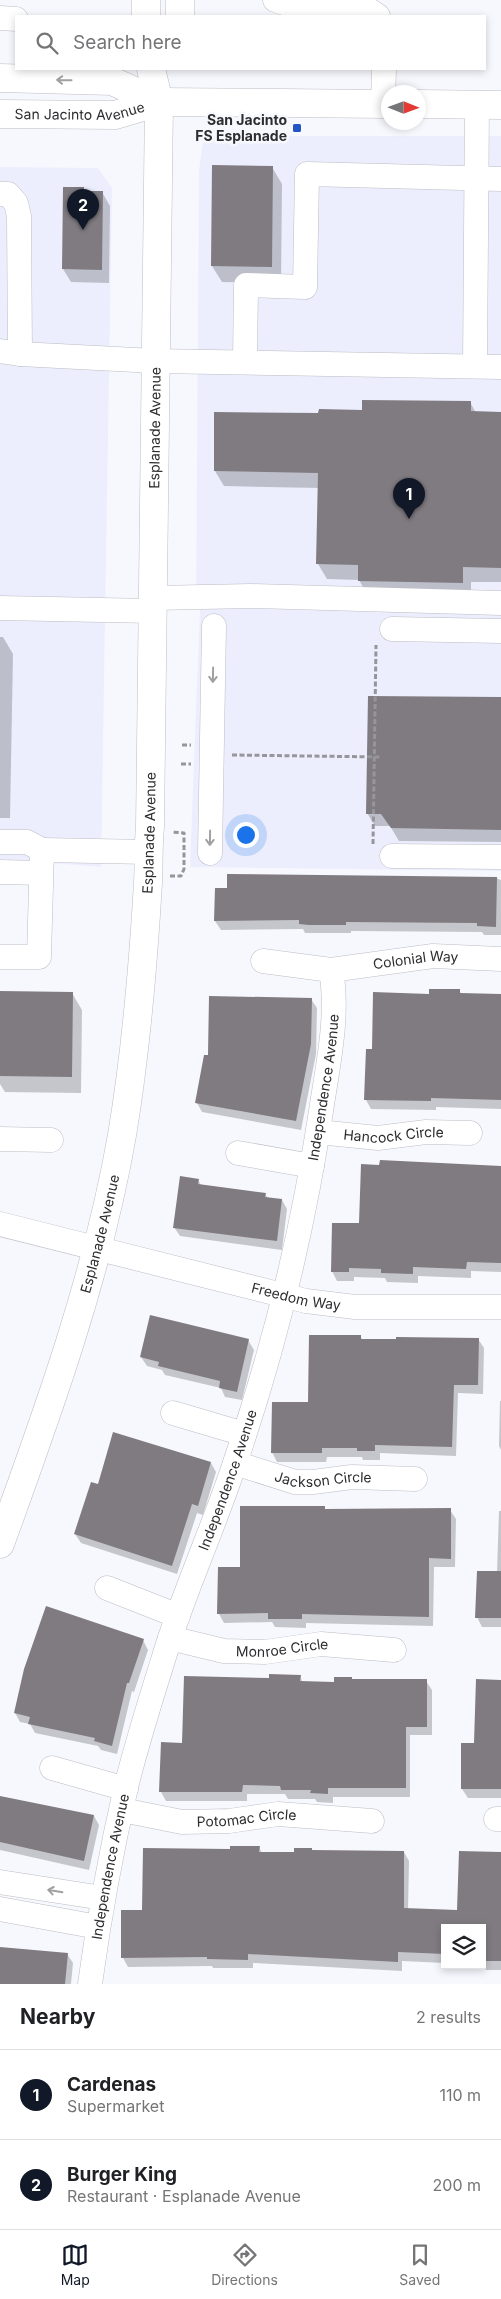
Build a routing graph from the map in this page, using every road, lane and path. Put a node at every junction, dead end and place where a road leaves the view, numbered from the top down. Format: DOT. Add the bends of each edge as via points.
graph roads {
  1 [pos="24,0"];
  2 [pos="146,0"];
  3 [pos="180,0"];
  4 [pos="275,0"];
  5 [pos="24,15"];
  6 [pos="146,15"];
  7 [pos="180,15"];
  8 [pos="376,15"];
  9 [pos="0,18"];
  10 [pos="15,19"];
  11 [pos="151,70"];
  12 [pos="171,70"];
  13 [pos="384,70"];
  14 [pos="0,78"];
  15 [pos="385,85"];
  16 [pos="159,102"];
  17 [pos="381,104"];
  18 [pos="426,104"];
  19 [pos="489,105"];
  20 [pos="0,114"];
  21 [pos="476,179"];
  22 [pos="501,179"];
  23 [pos="0,194"];
  24 [pos="10,352"];
  25 [pos="155,361"];
  26 [pos="245,362"];
  27 [pos="475,366"];
  28 [pos="501,367"];
  29 [pos="501,603"];
  30 [pos="153,604"];
  31 [pos="0,608"];
  32 [pos="214,626"];
  33 [pos="501,631"];
  34 [pos="384,634"];
  35 [pos="222,755"];
  36 [pos="382,756"];
  37 [pos="374,757"];
  38 [pos="184,832"];
  39 [pos="0,842"];
  40 [pos="383,850"];
  41 [pos="149,852"];
  42 [pos="210,853"];
  43 [pos="501,857"];
  44 [pos="41,862"];
  45 [pos="0,872"];
  46 [pos="181,876"];
  47 [pos="0,957"];
  48 [pos="501,959"];
  49 [pos="263,961"];
  50 [pos="331,970"];
  51 [pos="318,1132"];
  52 [pos="470,1133"];
  53 [pos="0,1139"];
  54 [pos="51,1140"];
  55 [pos="238,1153"];
  56 [pos="312,1166"];
  57 [pos="0,1224"];
  58 [pos="96,1249"];
  59 [pos="283,1296"];
  60 [pos="501,1307"];
  61 [pos="173,1413"];
  62 [pos="244,1434"];
  63 [pos="235,1463"];
  64 [pos="415,1479"];
  65 [pos="0,1544"];
  66 [pos="106,1588"];
  67 [pos="174,1627"];
  68 [pos="394,1650"];
  69 [pos="52,1768"];
  70 [pos="124,1800"];
  71 [pos="372,1821"];
  72 [pos="0,1882"];
  73 [pos="103,1898"];
  74 [pos="0,1909"];
  75 [pos="98,1927"];
  76 [pos="90,1984"];
  1 -- 5 [label="street"];
  2 -- 6 [label="main road"];
  3 -- 7 [label="main road"];
  4 -- 8 [label="street" via="302,9 369,10"];
  9 -- 10 [label="street"];
  11 -- 16 [label="main road, Esplanade Avenue"];
  12 -- 16 [label="main road, Esplanade Avenue"];
  13 -- 15 [label="street"];
  16 -- 14 [label="main road, San Jacinto Avenue, one-way" via="112,81"];
  16 -- 17 [label="main road, San Jacinto Avenue"];
  16 -- 20 [label="main road, San Jacinto Avenue" via="116,115"];
  16 -- 25 [label="main road, Esplanade Avenue"];
  18 -- 19 [label="main road"];
  19 -- 21 [label="street"];
  21 -- 22 [label="street"];
  21 -- 26 [label="street" via="307,174 305,287 246,285"];
  21 -- 27 [label="street"];
  23 -- 24 [label="street" via="8,194 16,203 19,216"];
  24 -- 25 [label="street"];
  25 -- 26 [label="street"];
  25 -- 30 [label="main road, Esplanade Avenue"];
  26 -- 27 [label="street"];
  27 -- 28 [label="street"];
  29 -- 30 [label="street" via="251,596"];
  30 -- 31 [label="street"];
  30 -- 41 [label="main road, Esplanade Avenue"];
  32 -- 42 [label="street, one-way"];
  33 -- 34 [label="street"];
  34 -- 37 [label="path"];
  35 -- 37 [label="path"];
  36 -- 37 [label="path"];
  37 -- 40 [label="path"];
  38 -- 46 [label="path" via="184,869"];
  39 -- 44 [label="street" via="27,842"];
  40 -- 43 [label="street"];
  41 -- 44 [label="street"];
  41 -- 58 [label="main road, Esplanade Avenue" via="137,1032 122,1136"];
  44 -- 45 [label="street"];
  44 -- 47 [label="street" via="39,957"];
  48 -- 50 [label="street, Colonial Way" via="433,956"];
  49 -- 50 [label="street, Colonial Way"];
  50 -- 51 [label="street, Independence Avenue" via="334,1015"];
  51 -- 52 [label="street, Hancock Circle" via="378,1138 426,1132"];
  51 -- 56 [label="street, Independence Avenue"];
  53 -- 54 [label="street"];
  55 -- 56 [label="street"];
  56 -- 59 [label="street, Independence Avenue"];
  57 -- 58 [label="street, Freedom Way"];
  58 -- 59 [label="street, Freedom Way"];
  58 -- 65 [label="main road, Esplanade Avenue" via="67,1353"];
  59 -- 60 [label="street, Freedom Way" via="354,1307"];
  59 -- 62 [label="street, Independence Avenue"];
  61 -- 62 [label="street"];
  62 -- 63 [label="street, Independence Avenue"];
  63 -- 64 [label="street, Jackson Circle" via="295,1482 352,1477"];
  63 -- 67 [label="street, Independence Avenue"];
  66 -- 67 [label="street, Monroe Circle"];
  67 -- 68 [label="street, Monroe Circle" via="224,1651 265,1652 321,1644"];
  67 -- 70 [label="street, Independence Avenue"];
  69 -- 70 [label="street, Potomac Circle"];
  70 -- 71 [label="street, Potomac Circle" via="182,1822 229,1821 278,1814"];
  70 -- 73 [label="street, Independence Avenue"];
  73 -- 72 [label="street, one-way"];
  73 -- 75 [label="street, Independence Avenue"];
  74 -- 75 [label="street"];
  75 -- 76 [label="street, Independence Avenue"];
}
